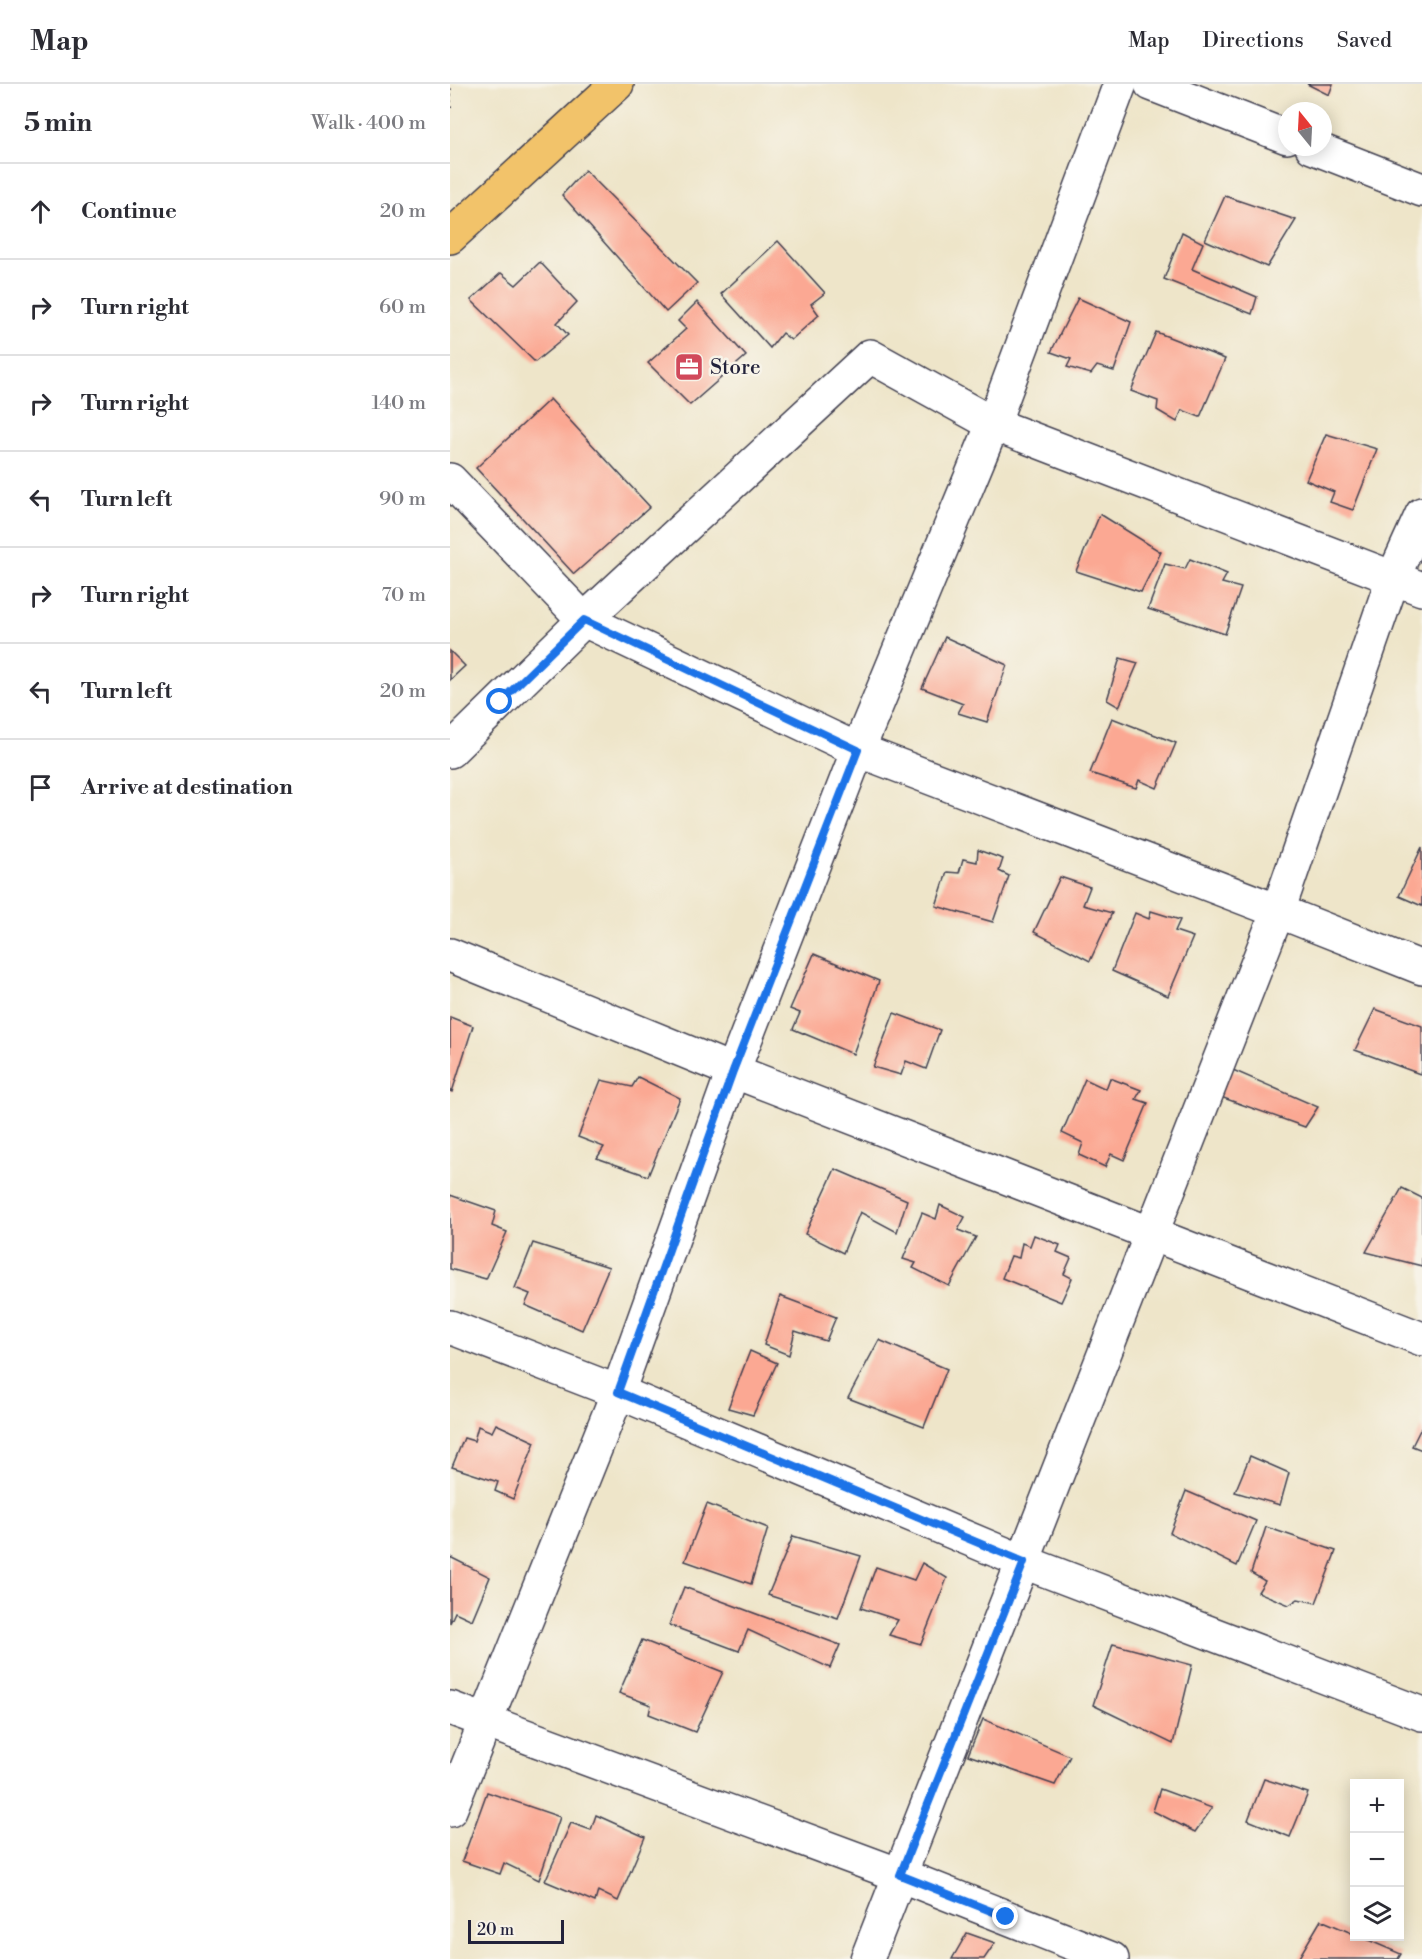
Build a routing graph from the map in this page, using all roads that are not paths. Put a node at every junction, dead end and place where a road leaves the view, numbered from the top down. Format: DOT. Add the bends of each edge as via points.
graph roads {
  1 [pos="617,84"];
  2 [pos="1120,84"];
  3 [pos="1151,84"];
  4 [pos="1278,133"];
  5 [pos="1332,155"];
  6 [pos="1422,190"];
  7 [pos="450,237"];
  8 [pos="993,424"];
  9 [pos="450,480"];
  10 [pos="1422,514"];
  11 [pos="1408,584"];
  12 [pos="584,620"];
  13 [pos="858,750"];
  14 [pos="450,751"];
  15 [pos="1278,910"];
  16 [pos="450,955"];
  17 [pos="1422,968"];
  18 [pos="733,1071"];
  19 [pos="1150,1233"];
  20 [pos="450,1327"];
  21 [pos="1422,1338"];
  22 [pos="618,1392"];
  23 [pos="1024,1562"];
  24 [pos="450,1708"];
  25 [pos="1422,1714"];
  26 [pos="484,1721"];
  27 [pos="450,1810"];
  28 [pos="900,1875"];
  29 [pos="867,1959"];
  30 [pos="1112,1959"];
  1 -- 7 [label="main road"];
  2 -- 8 [label="street"];
  3 -- 4 [label="street"];
  5 -- 6 [label="street"];
  8 -- 11 [label="street"];
  8 -- 12 [label="street" via="870,356"];
  8 -- 13 [label="street"];
  9 -- 12 [label="street"];
  10 -- 11 [label="street"];
  11 -- 15 [label="street"];
  12 -- 13 [label="street"];
  12 -- 14 [label="street"];
  13 -- 15 [label="street"];
  13 -- 18 [label="street"];
  15 -- 17 [label="street"];
  15 -- 19 [label="street"];
  16 -- 18 [label="street"];
  18 -- 19 [label="street"];
  18 -- 22 [label="street"];
  19 -- 21 [label="street"];
  19 -- 23 [label="street"];
  20 -- 22 [label="street"];
  22 -- 23 [label="street"];
  22 -- 26 [label="street"];
  23 -- 25 [label="street"];
  23 -- 28 [label="street"];
  24 -- 26 [label="street"];
  26 -- 27 [label="street"];
  26 -- 28 [label="street"];
  28 -- 29 [label="street"];
  28 -- 30 [label="street"];
}
